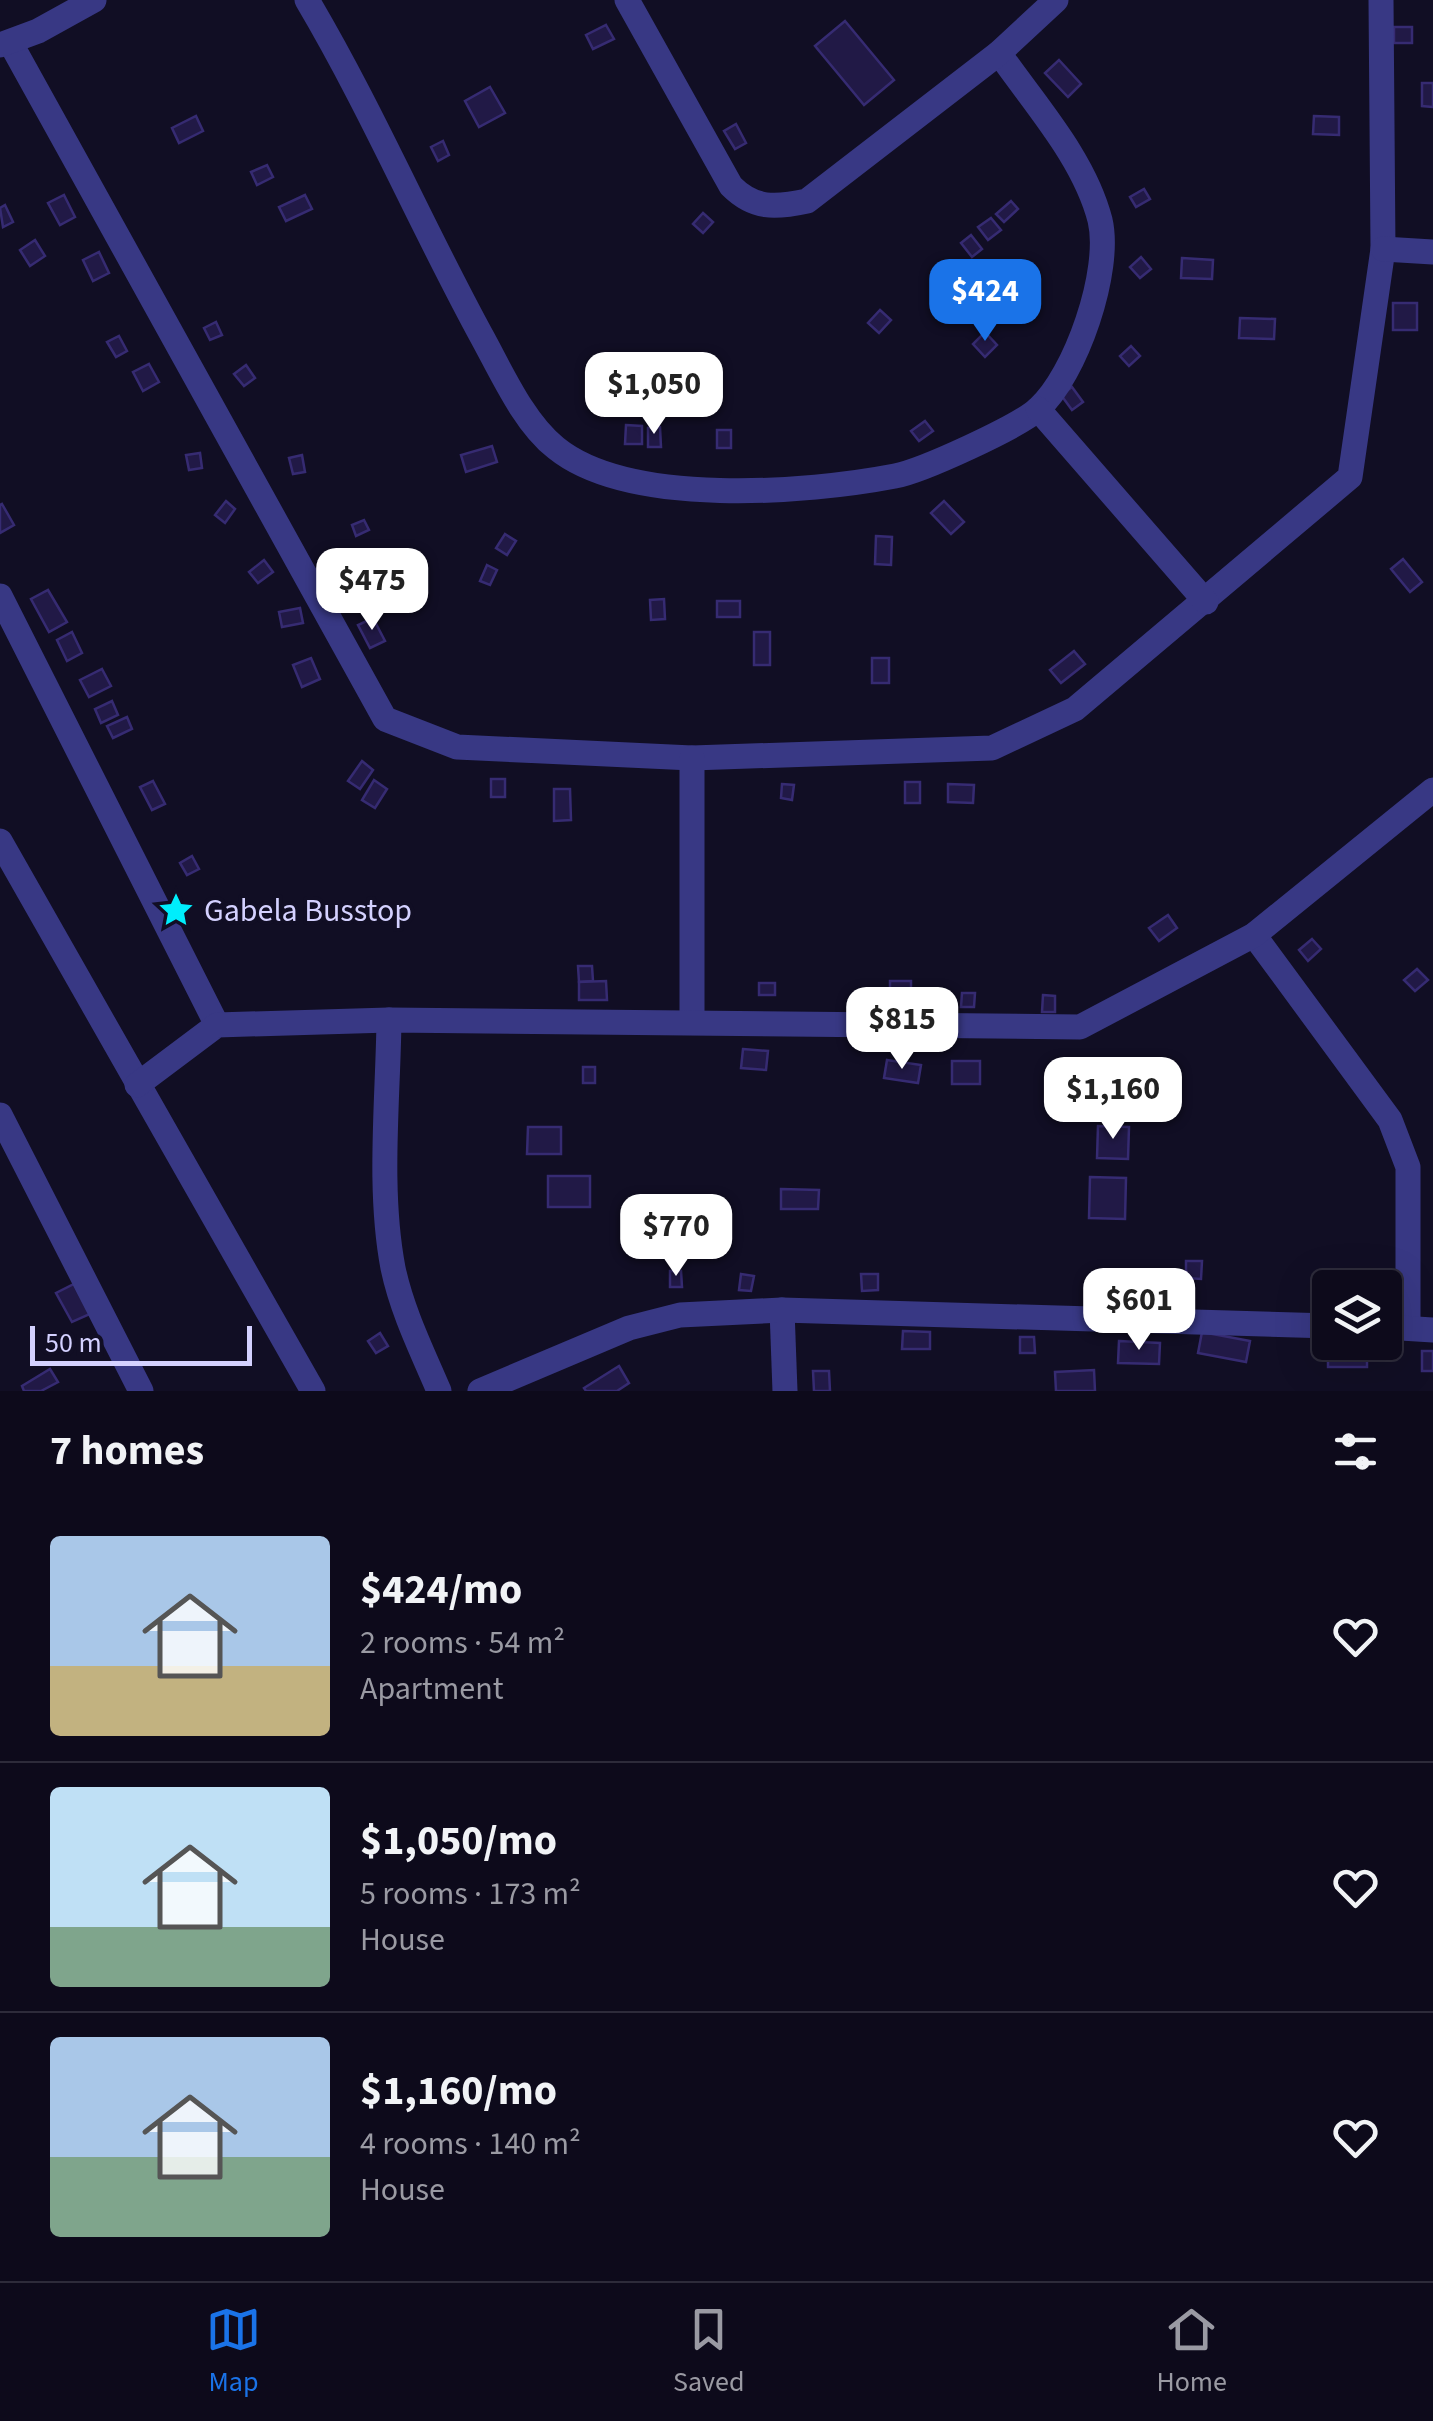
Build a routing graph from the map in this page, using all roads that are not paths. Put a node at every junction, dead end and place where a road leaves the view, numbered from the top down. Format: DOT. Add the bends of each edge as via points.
graph roads {
  1 [pos="94,0"];
  2 [pos="308,0"];
  3 [pos="627,0"];
  4 [pos="1056,0"];
  5 [pos="1381,0"];
  6 [pos="5,43"];
  7 [pos="999,53"];
  8 [pos="1383,249"];
  9 [pos="1433,252"];
  10 [pos="1038,409"];
  11 [pos="0,596"];
  12 [pos="1206,602"];
  13 [pos="692,758"];
  14 [pos="1433,790"];
  15 [pos="0,840"];
  16 [pos="1254,935"];
  17 [pos="388,1020"];
  18 [pos="692,1022"];
  19 [pos="216,1025"];
  20 [pos="137,1086"];
  21 [pos="0,1115"];
  22 [pos="782,1310"];
  23 [pos="1312,1325"];
  24 [pos="1409,1328"];
  25 [pos="141,1391"];
  26 [pos="313,1391"];
  27 [pos="439,1391"];
  28 [pos="480,1391"];
  29 [pos="785,1391"];
  1 -- 6 [label="street"];
  2 -- 10 [label="street" via="496,362 540,432 572,459 628,480 683,487 831,484 898,476"];
  3 -- 7 [label="street" via="731,186 763,206 806,201"];
  4 -- 7 [label="street"];
  5 -- 8 [label="street"];
  6 -- 13 [label="street" via="385,719 457,748"];
  7 -- 10 [label="street" via="1085,178 1101,224 1091,310 1072,357"];
  8 -- 9 [label="street"];
  8 -- 12 [label="street" via="1350,478"];
  10 -- 12 [label="street"];
  11 -- 19 [label="street"];
  12 -- 13 [label="street" via="1075,709 992,748"];
  13 -- 18 [label="street"];
  14 -- 16 [label="street"];
  15 -- 20 [label="street"];
  16 -- 18 [label="street" via="1080,1027"];
  16 -- 24 [label="street" via="1390,1120 1402,1146 1408,1167"];
  17 -- 18 [label="street"];
  17 -- 19 [label="street"];
  17 -- 27 [label="street" via="393,1266 404,1311"];
  19 -- 20 [label="street"];
  20 -- 26 [label="street"];
  21 -- 25 [label="street"];
  22 -- 23 [label="street"];
  22 -- 28 [label="street" via="654,1320"];
  22 -- 29 [label="street"];
}
